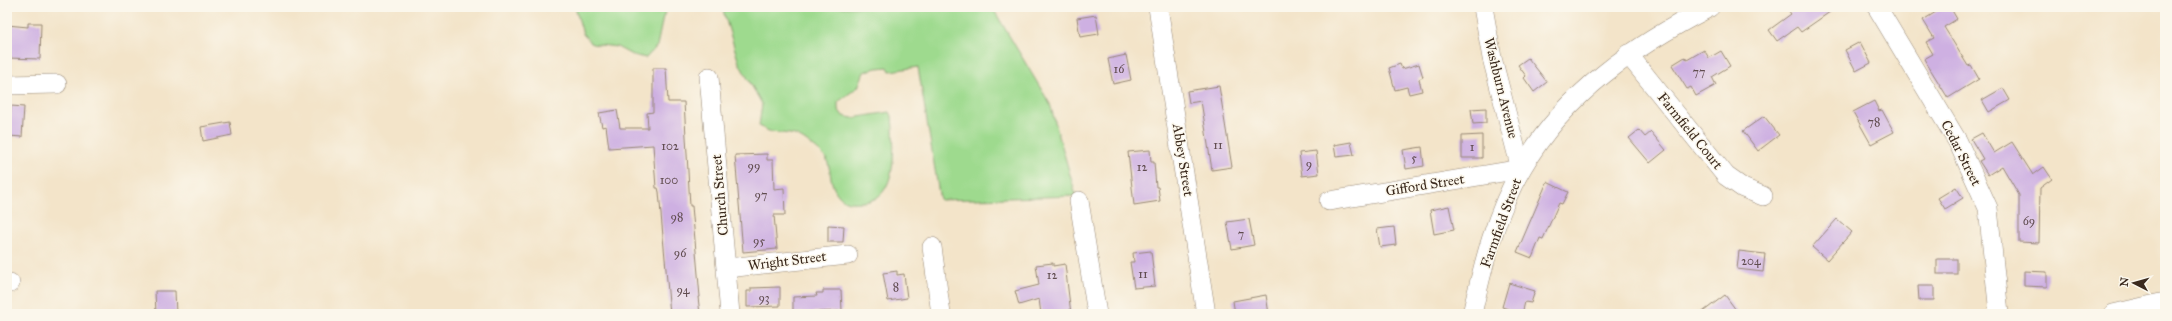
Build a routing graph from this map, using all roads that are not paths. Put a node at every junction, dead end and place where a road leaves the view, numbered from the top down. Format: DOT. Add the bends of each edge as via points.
graph roads {
  1 [pos="1158,7"];
  2 [pos="1483,7"];
  3 [pos="1710,7"];
  4 [pos="1877,7"];
  5 [pos="1628,54"];
  6 [pos="709,77"];
  7 [pos="57,84"];
  8 [pos="7,85"];
  9 [pos="1521,169"];
  10 [pos="1763,196"];
  11 [pos="1079,201"];
  12 [pos="1329,201"];
  13 [pos="932,247"];
  14 [pos="848,255"];
  15 [pos="727,268"];
  16 [pos="2165,302"];
  17 [pos="730,314"];
  18 [pos="941,314"];
  19 [pos="1097,314"];
  20 [pos="1206,314"];
  21 [pos="1472,314"];
  22 [pos="1999,314"];
  23 [pos="2113,314"];
  1 -- 20 [label="street, Abbey Street"];
  2 -- 9 [label="street, Washburn Avenue" via="1492,58"];
  3 -- 5 [label="street, Farmfield Street"];
  4 -- 22 [label="street, Cedar Street" via="1958,142 1988,208"];
  5 -- 9 [label="street, Farmfield Street" via="1580,95 1558,118"];
  5 -- 10 [label="street, Farmfield Court" via="1726,176 1743,188"];
  6 -- 15 [label="street, Church Street"];
  7 -- 8 [label="street"];
  9 -- 12 [label="street, Gifford Street"];
  9 -- 21 [label="street, Farmfield Street" via="1496,228"];
  11 -- 19 [label="street"];
  13 -- 18 [label="street"];
  14 -- 15 [label="street, Wright Street"];
  15 -- 17 [label="street, Church Street"];
  16 -- 23 [label="street"];
}
